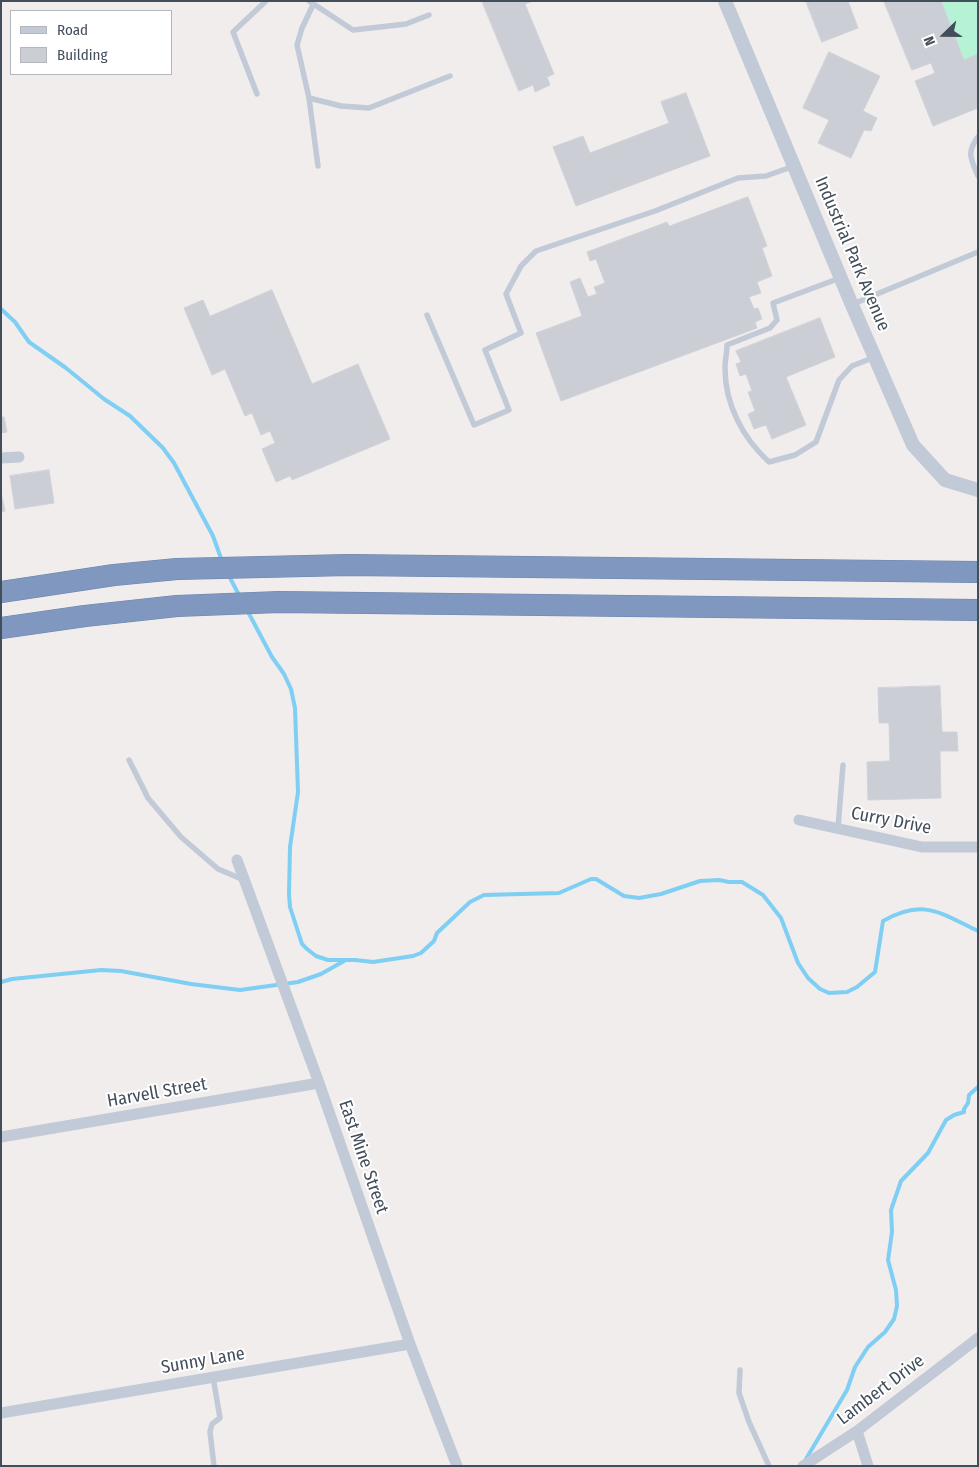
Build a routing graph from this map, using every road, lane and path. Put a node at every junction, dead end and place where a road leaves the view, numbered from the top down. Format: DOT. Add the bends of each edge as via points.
graph roads {
  1 [pos="266,1"];
  2 [pos="726,1"];
  3 [pos="311,3"];
  4 [pos="429,15"];
  5 [pos="450,76"];
  6 [pos="257,94"];
  7 [pos="309,98"];
  8 [pos="978,137"];
  9 [pos="318,166"];
  10 [pos="794,166"];
  11 [pos="978,176"];
  12 [pos="978,252"];
  13 [pos="841,278"];
  14 [pos="852,305"];
  15 [pos="427,316"];
  16 [pos="875,357"];
  17 [pos="19,457"];
  18 [pos="1,458"];
  19 [pos="978,490"];
  20 [pos="978,572"];
  21 [pos="1,592"];
  22 [pos="978,610"];
  23 [pos="1,628"];
  24 [pos="129,760"];
  25 [pos="843,765"];
  26 [pos="799,820"];
  27 [pos="838,828"];
  28 [pos="978,847"];
  29 [pos="237,860"];
  30 [pos="244,880"];
  31 [pos="319,1083"];
  32 [pos="1,1138"];
  33 [pos="978,1338"];
  34 [pos="410,1344"];
  35 [pos="740,1370"];
  36 [pos="213,1377"];
  37 [pos="1,1412"];
  38 [pos="857,1431"];
  39 [pos="214,1466"];
  40 [pos="457,1466"];
  41 [pos="769,1466"];
  42 [pos="803,1466"];
  43 [pos="868,1466"];
  1 -- 6 [label="lane" via="233,32"];
  2 -- 10 [label="street, Industrial Park Avenue"];
  3 -- 4 [label="lane" via="353,30 406,24"];
  3 -- 7 [label="lane" via="297,45"];
  5 -- 7 [label="lane" via="369,108 341,106"];
  7 -- 9 [label="lane"];
  8 -- 11 [label="lane" via="970,149"];
  10 -- 13 [label="street, Industrial Park Avenue"];
  10 -- 15 [label="lane" via="766,176 738,178 655,211 536,251 521,266 506,294 521,334 485,350 509,410 474,425"];
  12 -- 14 [label="lane"];
  13 -- 14 [label="street, Industrial Park Avenue"];
  13 -- 16 [label="lane" via="773,303 777,320 770,328 727,344 725,369 729,402 744,434 769,462 795,455 816,442 839,380 852,366"];
  14 -- 16 [label="street, Industrial Park Avenue"];
  16 -- 19 [label="street, Industrial Park Avenue" via="913,445 945,480"];
  17 -- 18 [label="street"];
  20 -- 21 [label="highway" via="358,565 196,568 114,575"];
  22 -- 23 [label="highway" via="279,602 177,606"];
  24 -- 30 [label="lane" via="148,798 181,837 218,869"];
  25 -- 27 [label="lane"];
  26 -- 27 [label="street, Curry Drive"];
  27 -- 28 [label="street, Curry Drive" via="922,847"];
  29 -- 30 [label="street, East Mine Street"];
  30 -- 31 [label="street, East Mine Street"];
  31 -- 32 [label="street, Harvell Street"];
  31 -- 34 [label="street, East Mine Street"];
  33 -- 38 [label="street, Lambert Drive"];
  34 -- 36 [label="street, Sunny Lane"];
  34 -- 40 [label="street, East Mine Street"];
  35 -- 41 [label="lane" via="739,1394"];
  36 -- 37 [label="street, Sunny Lane"];
  36 -- 39 [label="lane" via="220,1418 212,1424 210,1432"];
  38 -- 42 [label="street, Lambert Drive"];
  38 -- 43 [label="street"];
}
